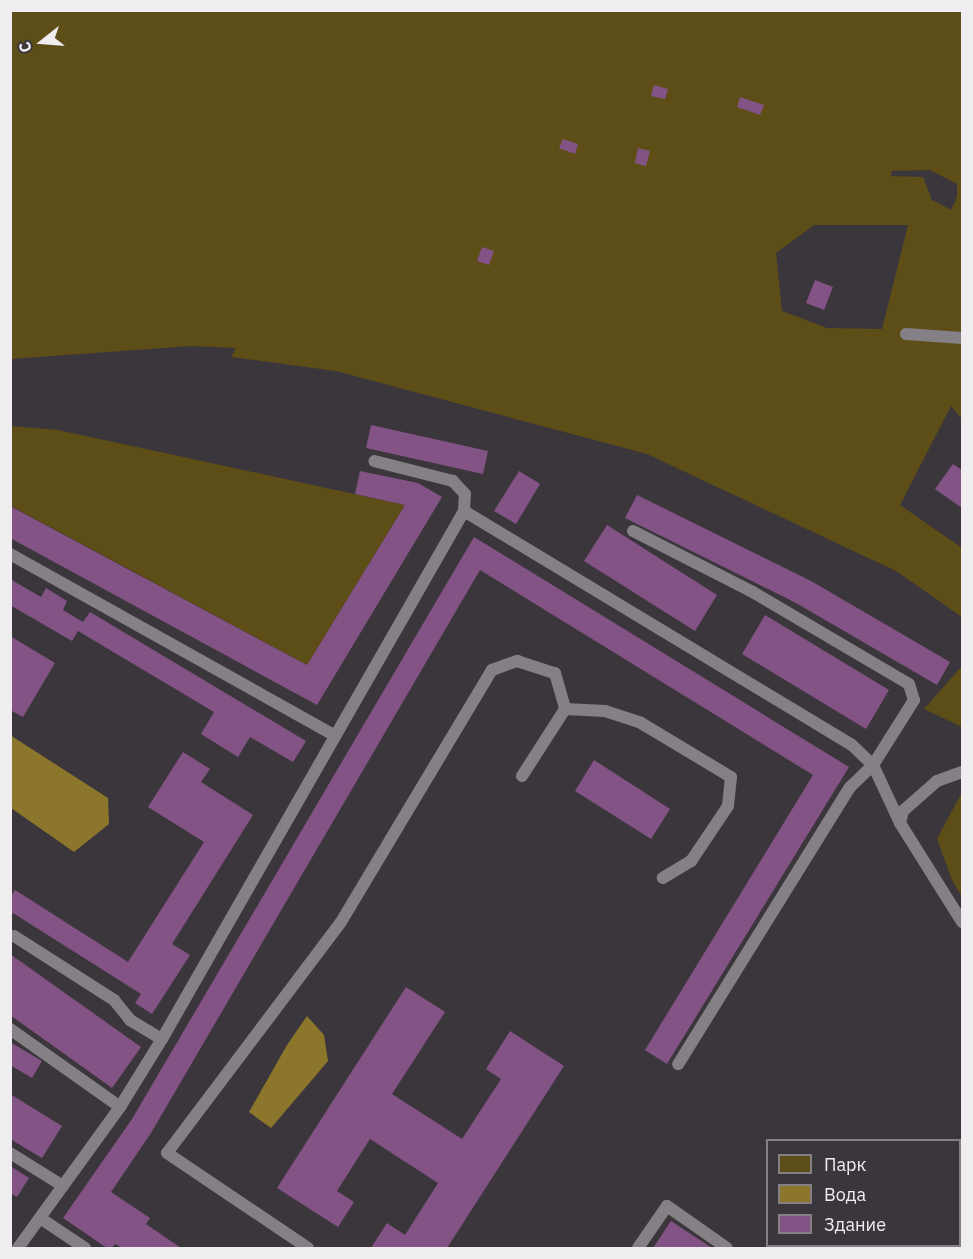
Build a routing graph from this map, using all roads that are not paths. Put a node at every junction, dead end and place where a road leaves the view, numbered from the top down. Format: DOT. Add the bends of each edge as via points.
graph roads {
  1 [pos="906,334"];
  2 [pos="963,338"];
  3 [pos="374,461"];
  4 [pos="464,511"];
  5 [pos="633,531"];
  6 [pos="10,554"];
  7 [pos="565,709"];
  8 [pos="335,736"];
  9 [pos="873,765"];
  10 [pos="963,772"];
  11 [pos="522,776"];
  12 [pos="900,823"];
  13 [pos="663,878"];
  14 [pos="963,922"];
  15 [pos="14,936"];
  16 [pos="10,1029"];
  17 [pos="162,1039"];
  18 [pos="678,1064"];
  19 [pos="120,1107"];
  20 [pos="10,1153"];
  21 [pos="63,1186"];
  22 [pos="40,1218"];
  23 [pos="18,1248"];
  24 [pos="85,1248"];
  25 [pos="308,1248"];
  26 [pos="638,1248"];
  27 [pos="727,1248"];
  1 -- 2 [label="lane"];
  3 -- 4 [label="lane" via="453,481 465,494"];
  4 -- 8 [label="lane"];
  4 -- 9 [label="lane" via="852,745"];
  5 -- 9 [label="lane" via="751,591 909,684 914,700"];
  6 -- 8 [label="lane"];
  7 -- 11 [label="lane"];
  7 -- 13 [label="lane" via="605,711 641,723 731,777 728,806 691,861"];
  7 -- 25 [label="lane" via="555,673 516,661 492,670 341,922 167,1153"];
  8 -- 17 [label="lane"];
  9 -- 12 [label="lane"];
  9 -- 18 [label="lane" via="850,787"];
  10 -- 12 [label="lane" via="937,781 903,811"];
  12 -- 14 [label="lane"];
  15 -- 17 [label="lane" via="114,1000 130,1020"];
  16 -- 19 [label="lane"];
  17 -- 19 [label="lane"];
  19 -- 21 [label="lane"];
  20 -- 21 [label="lane"];
  21 -- 22 [label="lane"];
  22 -- 23 [label="lane"];
  22 -- 24 [label="lane"];
  26 -- 27 [label="lane" via="668,1206"];
}
